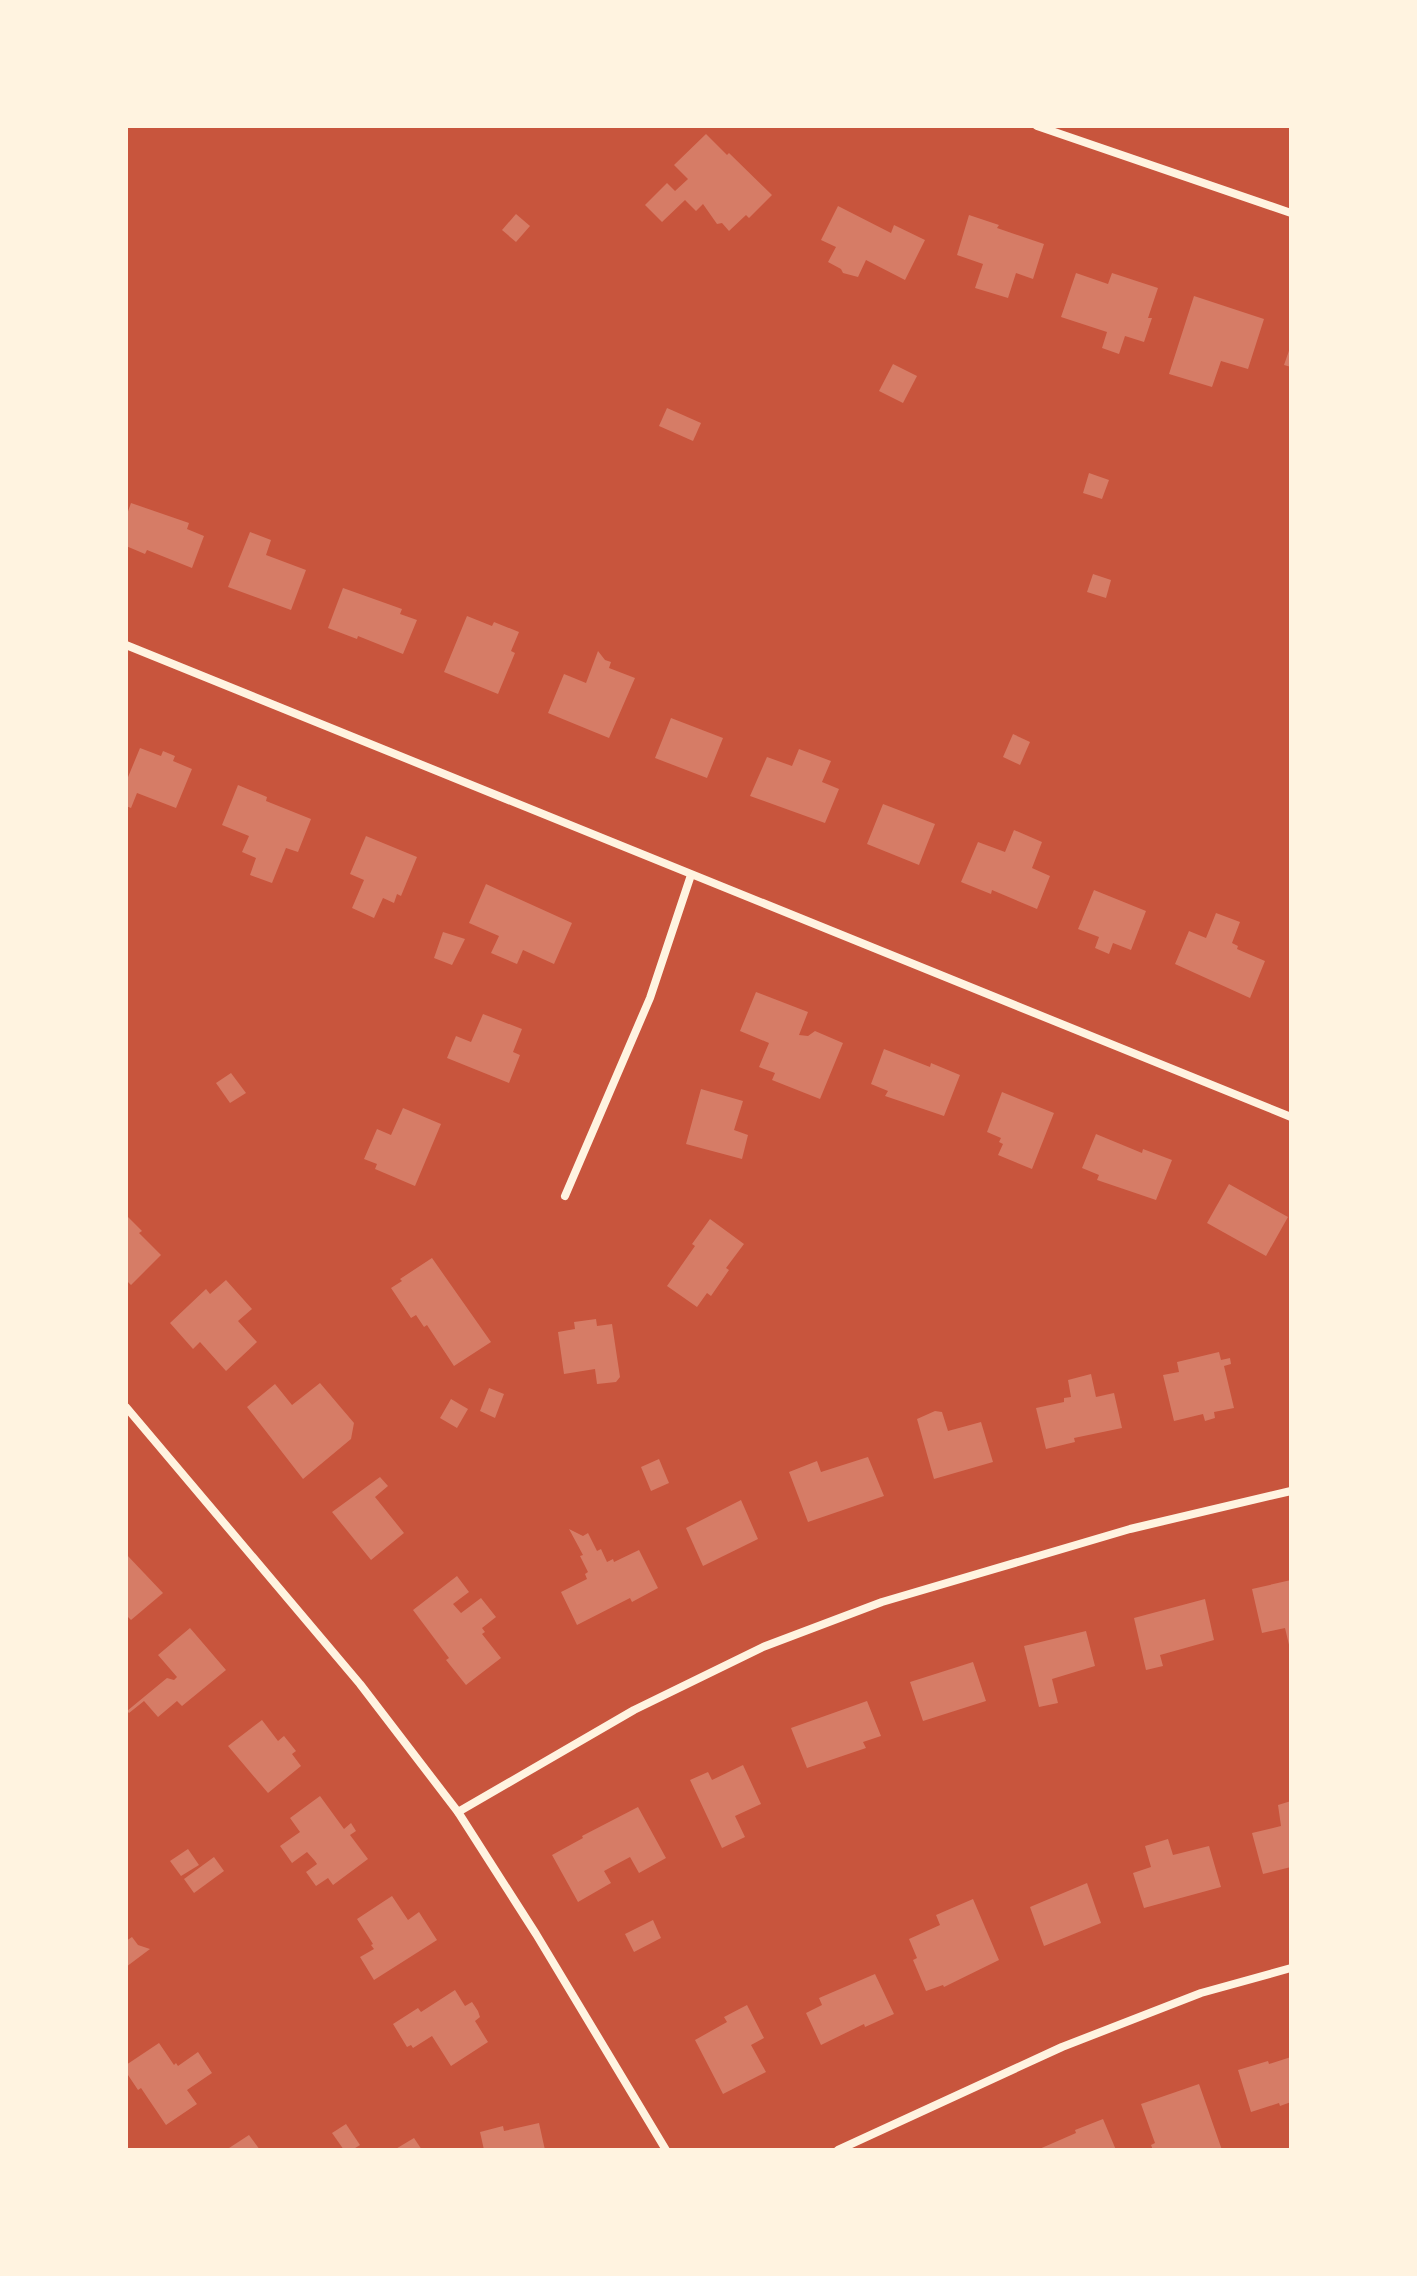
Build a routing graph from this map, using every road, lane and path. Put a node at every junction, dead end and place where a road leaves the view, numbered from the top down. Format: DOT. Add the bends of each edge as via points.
graph roads {
  1 [pos="1037,126"];
  2 [pos="1291,213"];
  3 [pos="126,645"];
  4 [pos="691,875"];
  5 [pos="1291,1117"];
  6 [pos="565,1196"];
  7 [pos="126,1407"];
  8 [pos="1291,1491"];
  9 [pos="458,1812"];
  10 [pos="1291,1968"];
  11 [pos="666,2150"];
  12 [pos="838,2150"];
  1 -- 2 [label="street"];
  3 -- 4 [label="street"];
  4 -- 5 [label="street"];
  4 -- 6 [label="street" via="650,998"];
  7 -- 9 [label="street" via="360,1684"];
  8 -- 9 [label="street" via="1130,1529 882,1602 763,1647 634,1710"];
  9 -- 11 [label="street"];
  10 -- 12 [label="street" via="1201,1993 1062,2047"];
}
